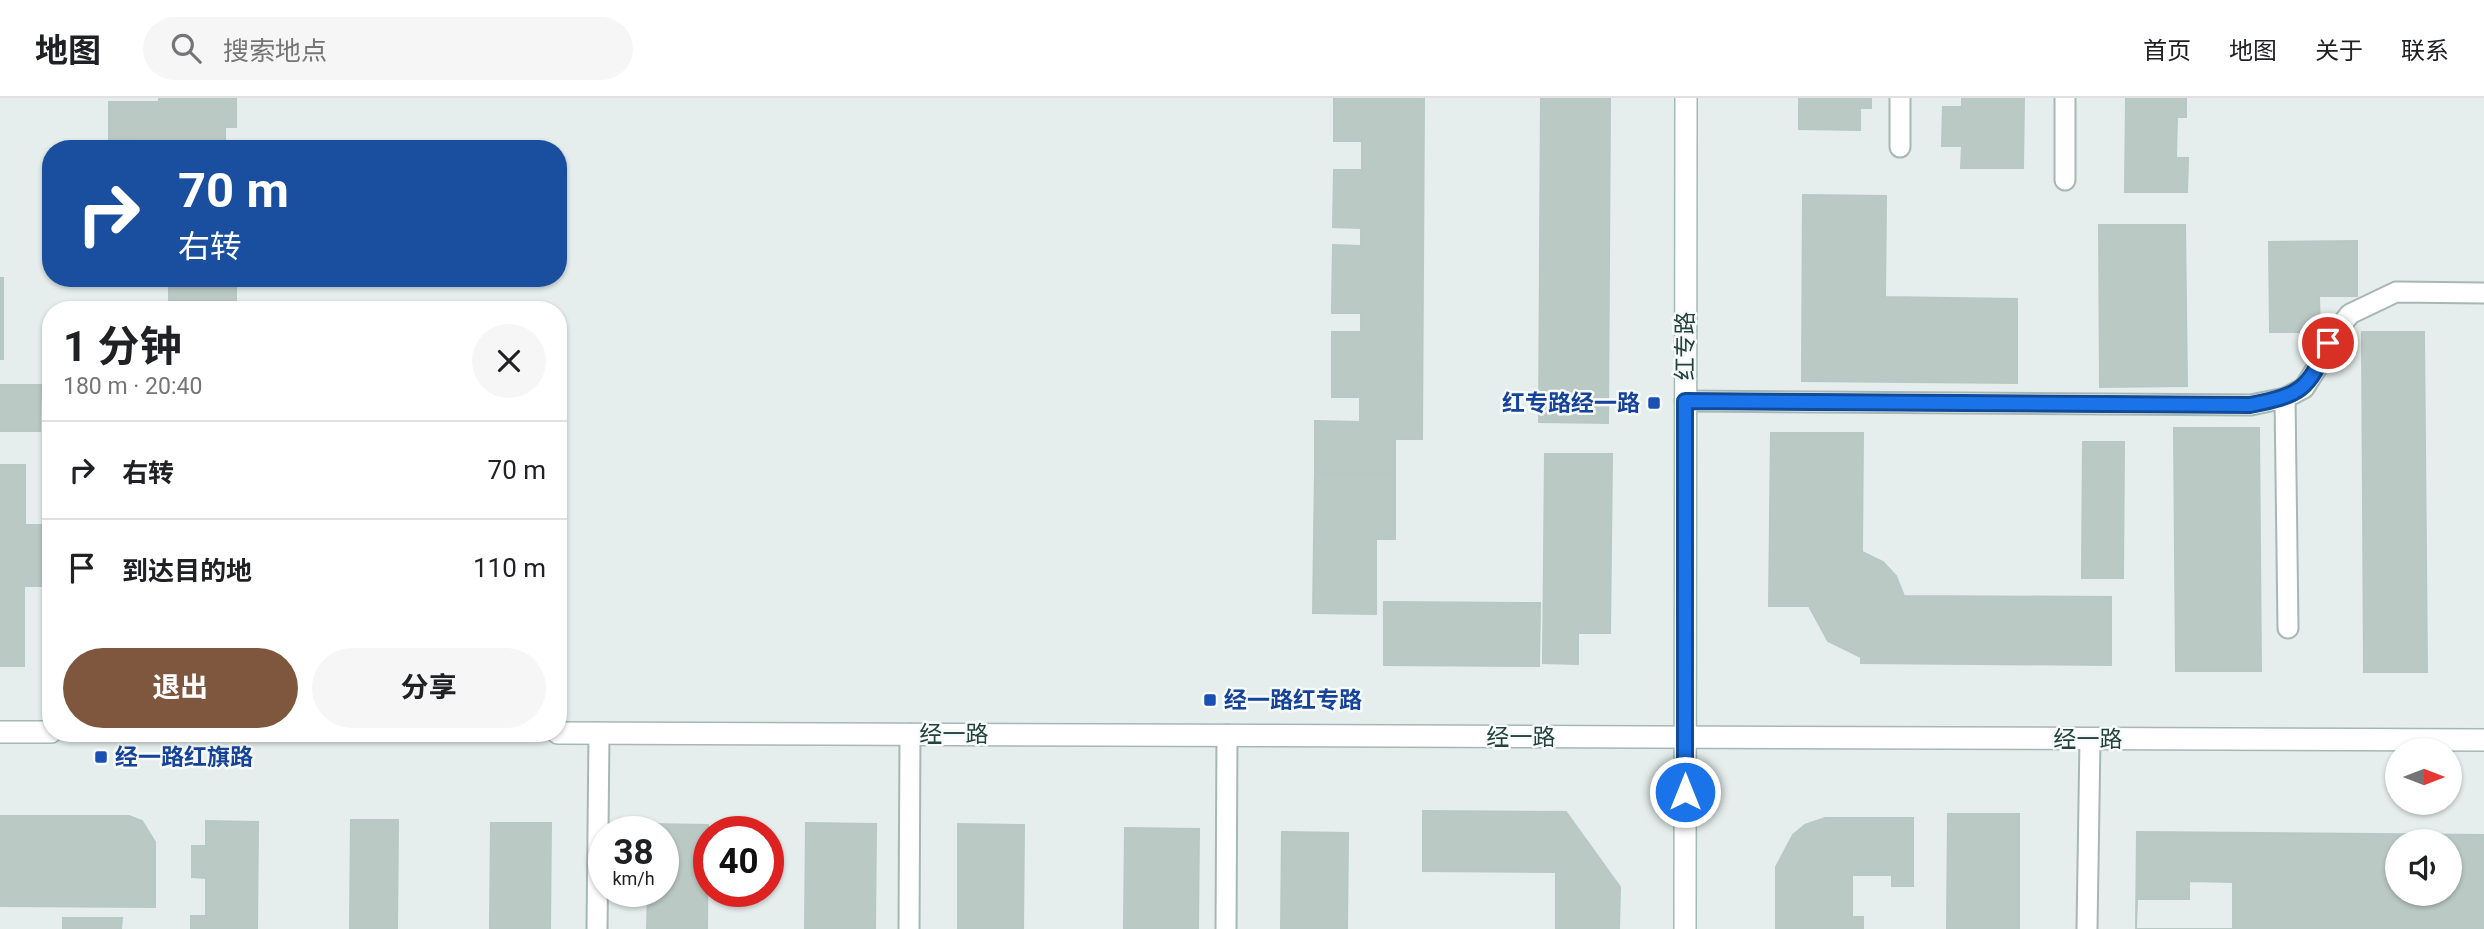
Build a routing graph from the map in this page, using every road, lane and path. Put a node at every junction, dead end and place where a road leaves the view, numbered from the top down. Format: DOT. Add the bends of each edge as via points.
graph roads {
  1 [pos="1686,98"];
  2 [pos="1900,98"];
  3 [pos="2065,98"];
  4 [pos="1900,147"];
  5 [pos="2064,180"];
  6 [pos="2484,293"];
  7 [pos="2285,398"];
  8 [pos="1685,401"];
  9 [pos="2288,628"];
  10 [pos="0,732"];
  11 [pos="42,732"];
  12 [pos="567,733"];
  13 [pos="599,733"];
  14 [pos="910,734"];
  15 [pos="1227,735"];
  16 [pos="1685,737"];
  17 [pos="2090,739"];
  18 [pos="2484,740"];
  19 [pos="597,929"];
  20 [pos="909,929"];
  21 [pos="1226,929"];
  22 [pos="1685,929"];
  23 [pos="2087,929"];
  1 -- 8 [label="street, 红专路"];
  2 -- 4 [label="lane"];
  3 -- 5 [label="lane"];
  6 -- 7 [label="lane" via="2396,292 2350,314 2304,387"];
  7 -- 8 [label="lane" via="2250,405"];
  7 -- 9 [label="lane"];
  8 -- 16 [label="street, 红专路"];
  10 -- 11 [label="street"];
  12 -- 13 [label="street, 经一路"];
  13 -- 14 [label="street, 经一路"];
  13 -- 19 [label="lane"];
  14 -- 15 [label="street, 经一路"];
  14 -- 20 [label="lane"];
  15 -- 16 [label="street, 经一路"];
  15 -- 21 [label="lane"];
  16 -- 17 [label="street, 经一路"];
  16 -- 22 [label="street, 红专路"];
  17 -- 18 [label="street, 经一路"];
  17 -- 23 [label="lane"];
}
